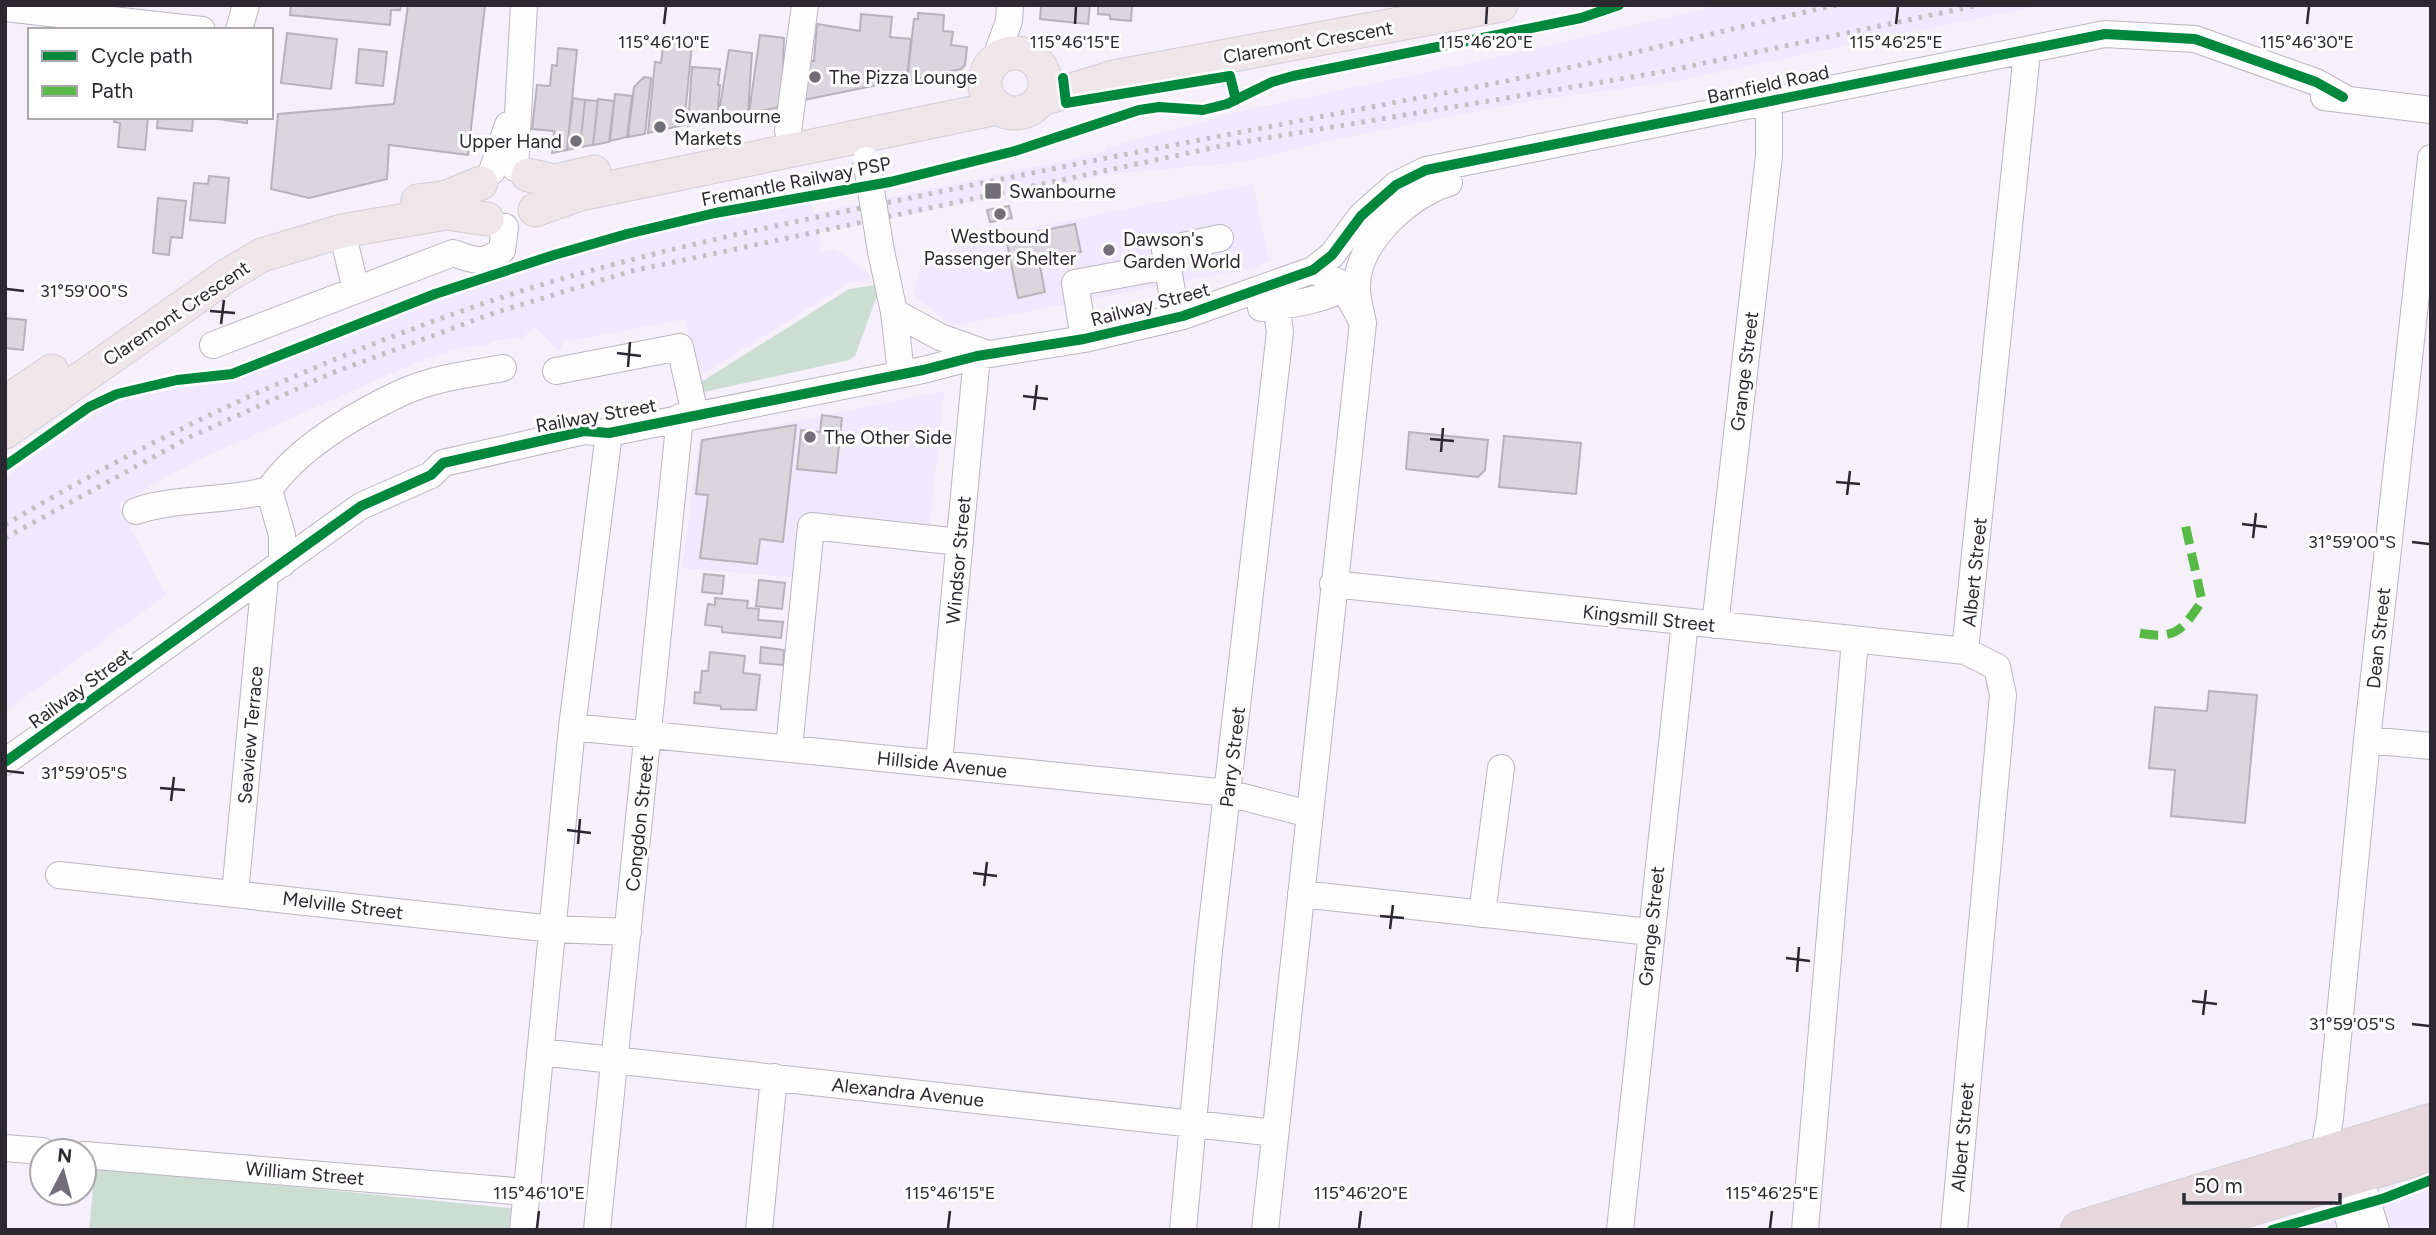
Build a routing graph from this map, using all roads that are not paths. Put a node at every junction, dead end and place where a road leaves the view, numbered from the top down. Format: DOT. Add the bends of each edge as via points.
graph roads {
  1 [pos="246,5"];
  2 [pos="524,5"];
  3 [pos="805,5"];
  4 [pos="1501,5"];
  5 [pos="5,8"];
  6 [pos="1009,13"];
  7 [pos="1382,17"];
  8 [pos="184,28"];
  9 [pos="240,28"];
  10 [pos="2026,62"];
  11 [pos="999,77"];
  12 [pos="1044,89"];
  13 [pos="2343,97"];
  14 [pos="2431,110"];
  15 [pos="1769,117"];
  16 [pos="788,131"];
  17 [pos="862,138"];
  18 [pos="2431,158"];
  19 [pos="504,174"];
  20 [pos="535,210"];
  21 [pos="496,223"];
  22 [pos="342,231"];
  23 [pos="1220,238"];
  24 [pos="1167,266"];
  25 [pos="1313,270"];
  26 [pos="1351,283"];
  27 [pos="356,290"];
  28 [pos="1277,295"];
  29 [pos="894,312"];
  30 [pos="1183,316"];
  31 [pos="1084,339"];
  32 [pos="213,345"];
  33 [pos="983,355"];
  34 [pos="503,368"];
  35 [pos="556,371"];
  36 [pos="912,372"];
  37 [pos="5,403"];
  38 [pos="687,416"];
  39 [pos="5,432"];
  40 [pos="609,433"];
  41 [pos="269,490"];
  42 [pos="136,511"];
  43 [pos="960,542"];
  44 [pos="273,570"];
  45 [pos="1333,584"];
  46 [pos="1685,622"];
  47 [pos="1715,625"];
  48 [pos="1855,640"];
  49 [pos="1965,650"];
  50 [pos="572,727"];
  51 [pos="648,735"];
  52 [pos="2367,740"];
  53 [pos="2431,746"];
  54 [pos="789,748"];
  55 [pos="5,762"];
  56 [pos="939,763"];
  57 [pos="1501,768"];
  58 [pos="1228,793"];
  59 [pos="1309,814"];
  60 [pos="59,875"];
  61 [pos="235,893"];
  62 [pos="1301,894"];
  63 [pos="1482,914"];
  64 [pos="553,929"];
  65 [pos="628,932"];
  66 [pos="1650,932"];
  67 [pos="540,1052"];
  68 [pos="614,1060"];
  69 [pos="774,1077"];
  70 [pos="1194,1123"];
  71 [pos="2431,1123"];
  72 [pos="1275,1133"];
  73 [pos="5,1148"];
  74 [pos="28,1150"];
  75 [pos="2431,1152"];
  76 [pos="98,1155"];
  77 [pos="2341,1155"];
  78 [pos="526,1192"];
  79 [pos="523,1230"];
  80 [pos="597,1230"];
  81 [pos="759,1230"];
  82 [pos="1183,1230"];
  83 [pos="1265,1230"];
  84 [pos="1620,1230"];
  85 [pos="1805,1230"];
  86 [pos="1954,1230"];
  87 [pos="2080,1230"];
  88 [pos="2172,1230"];
  89 [pos="2352,1230"];
  90 [pos="2376,1230"];
  1 -- 9 [label="street"];
  2 -- 19 [label="street" via="517,100"];
  3 -- 16 [label="street"];
  4 -- 7 [label="main road, Claremont Crescent"];
  5 -- 8 [label="street"];
  6 -- 11 [label="street"];
  7 -- 12 [label="main road, Claremont Crescent"];
  10 -- 13 [label="street, Barnfield Road" via="2131,48 2196,56 2313,96"];
  10 -- 15 [label="street, Barnfield Road"];
  10 -- 49 [label="street, Albert Street"];
  11 -- 12 [label="main road" via="1037,61"];
  11 -- 12 [label="main road, Claremont Crescent" via="1016,114 1035,107"];
  11 -- 17 [label="main road, Claremont Crescent"];
  13 -- 14 [label="street, Barnfield Road"];
  13 -- 25 [label="street, Barnfield Road" via="2316,82 2195,39 2105,34 1426,170 1396,185"];
  15 -- 26 [label="street, Barnfield Road" via="1432,188 1391,217"];
  15 -- 47 [label="street, Grange Street" via="1769,156"];
  16 -- 17 [label="main road, Claremont Crescent"];
  16 -- 19 [label="main road, Claremont Crescent" via="555,181"];
  17 -- 20 [label="main road, Claremont Crescent" via="580,194"];
  17 -- 29 [label="street, bridge"];
  18 -- 52 [label="street, Dean Street"];
  19 -- 20 [label="main road" via="537,191"];
  19 -- 21 [label="main road" via="478,202"];
  19 -- 37 [label="main road, Claremont Crescent" via="444,198 337,212 281,227 232,250"];
  20 -- 21 [label="main road" via="523,223"];
  21 -- 22 [label="main road, Claremont Crescent" via="446,213"];
  21 -- 27 [label="street" via="502,250 481,262 453,253"];
  22 -- 27 [label="street"];
  22 -- 39 [label="main road, Claremont Crescent" via="262,255 228,275"];
  23 -- 24 [label="street" via="1165,250"];
  24 -- 30 [label="street"];
  24 -- 31 [label="street" via="1074,283"];
  25 -- 26 [label="street" via="1342,284"];
  25 -- 28 [label="street, Railway Street"];
  26 -- 28 [label="street, Railway Street"];
  26 -- 45 [label="street" via="1356,285 1363,323"];
  27 -- 32 [label="street"];
  28 -- 30 [label="street, Railway Street"];
  28 -- 58 [label="street, Parry Street" via="1280,332"];
  29 -- 33 [label="street"];
  29 -- 36 [label="street"];
  30 -- 31 [label="street, Railway Street"];
  31 -- 33 [label="street, Railway Street"];
  33 -- 36 [label="street, Railway Street"];
  33 -- 43 [label="street, Windsor Street"];
  34 -- 41 [label="street" via="442,379 404,392 327,437 281,473"];
  35 -- 38 [label="street, Congdon Street" via="680,347"];
  36 -- 38 [label="street, Railway Street"];
  38 -- 40 [label="street, Railway Street"];
  38 -- 51 [label="street, Congdon Street"];
  40 -- 44 [label="street, Railway Street" via="589,449 577,452 451,480 431,475 361,506"];
  40 -- 50 [label="street"];
  41 -- 42 [label="street"];
  41 -- 44 [label="street, Seaview Terrace" via="282,535"];
  43 -- 54 [label="street" via="811,526"];
  43 -- 56 [label="street, Windsor Street"];
  44 -- 55 [label="street, Railway Street"];
  44 -- 61 [label="street, Seaview Terrace"];
  45 -- 46 [label="street, Kingsmill Street"];
  45 -- 59 [label="street"];
  46 -- 47 [label="street, Kingsmill Street"];
  46 -- 66 [label="street, Grange Street"];
  47 -- 48 [label="street, Kingsmill Street"];
  48 -- 49 [label="street, Kingsmill Street"];
  48 -- 85 [label="street"];
  49 -- 86 [label="street, Albert Street" via="1997,667 2003,695"];
  50 -- 51 [label="street, Hillside Avenue"];
  50 -- 64 [label="street"];
  51 -- 54 [label="street, Hillside Avenue"];
  51 -- 65 [label="street, Congdon Street"];
  52 -- 53 [label="street"];
  52 -- 77 [label="street, Dean Street"];
  54 -- 56 [label="street, Hillside Avenue"];
  56 -- 58 [label="street, Hillside Avenue"];
  57 -- 63 [label="street"];
  58 -- 59 [label="street, Hillside Avenue"];
  58 -- 70 [label="street, Parry Street"];
  59 -- 62 [label="street"];
  60 -- 61 [label="street, Melville Street"];
  61 -- 64 [label="street, Melville Street"];
  62 -- 63 [label="street"];
  62 -- 72 [label="street"];
  63 -- 66 [label="street"];
  64 -- 65 [label="street, Melville Street"];
  64 -- 67 [label="street"];
  65 -- 68 [label="street, Congdon Street"];
  66 -- 84 [label="street, Grange Street"];
  67 -- 68 [label="street, Alexandra Avenue"];
  67 -- 78 [label="street"];
  68 -- 69 [label="street, Alexandra Avenue"];
  68 -- 80 [label="street, Congdon Street"];
  69 -- 70 [label="street, Alexandra Avenue"];
  69 -- 81 [label="street"];
  70 -- 72 [label="street, Alexandra Avenue"];
  70 -- 82 [label="street, Parry Street"];
  71 -- 77 [label="highway"];
  72 -- 83 [label="street"];
  73 -- 74 [label="street"];
  75 -- 77 [label="highway"];
  76 -- 78 [label="street, William Street"];
  77 -- 87 [label="highway"];
  77 -- 88 [label="highway"];
  77 -- 89 [label="street"];
  77 -- 90 [label="street"];
  78 -- 79 [label="street"];
}
